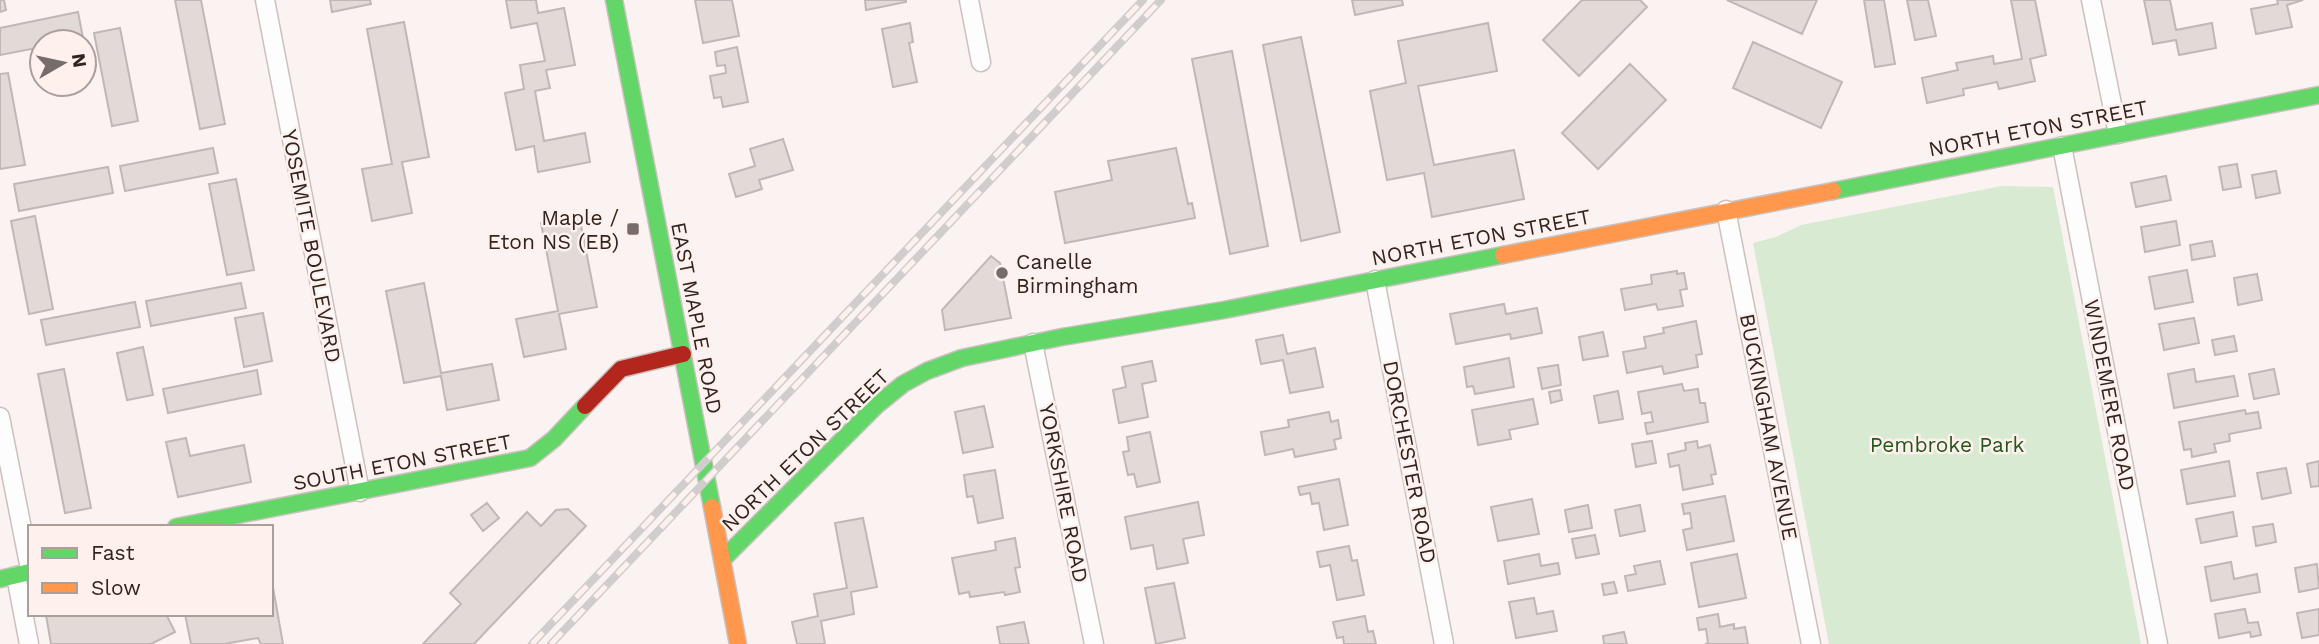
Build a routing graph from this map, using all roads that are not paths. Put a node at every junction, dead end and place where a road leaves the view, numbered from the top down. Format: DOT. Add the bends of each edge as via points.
graph roads {
  1 [pos="265,0"];
  2 [pos="614,0"];
  3 [pos="969,0"];
  4 [pos="2091,0"];
  5 [pos="981,62"];
  6 [pos="2319,95"];
  7 [pos="2118,134"];
  8 [pos="2062,146"];
  9 [pos="1726,210"];
  10 [pos="1375,280"];
  11 [pos="1033,342"];
  12 [pos="682,354"];
  13 [pos="0,417"];
  14 [pos="360,492"];
  15 [pos="187,525"];
  16 [pos="723,559"];
  17 [pos="19,574"];
  18 [pos="29,644"];
  19 [pos="738,644"];
  20 [pos="1094,644"];
  21 [pos="1444,644"];
  22 [pos="1811,644"];
  23 [pos="2158,644"];
  1 -- 14 [label="street, YOSEMITE BOULEVARD"];
  2 -- 12 [label="street, EAST MAPLE ROAD"];
  3 -- 5 [label="street"];
  4 -- 7 [label="street"];
  6 -- 7 [label="street, NORTH ETON STREET"];
  7 -- 8 [label="street, NORTH ETON STREET"];
  8 -- 9 [label="street, NORTH ETON STREET"];
  8 -- 23 [label="street, WINDEMERE ROAD"];
  9 -- 10 [label="street, NORTH ETON STREET"];
  9 -- 22 [label="street, BUCKINGHAM AVENUE"];
  10 -- 11 [label="street, NORTH ETON STREET"];
  10 -- 21 [label="street, DORCHESTER ROAD"];
  11 -- 16 [label="street, NORTH ETON STREET" via="962,358 903,384"];
  11 -- 20 [label="street, YORKSHIRE ROAD"];
  12 -- 14 [label="street, SOUTH ETON STREET" via="621,369 530,458"];
  12 -- 16 [label="street, EAST MAPLE ROAD"];
  13 -- 17 [label="street"];
  14 -- 15 [label="street, SOUTH ETON STREET"];
  16 -- 19 [label="street, EAST MAPLE ROAD"];
  17 -- 18 [label="street"];
}
